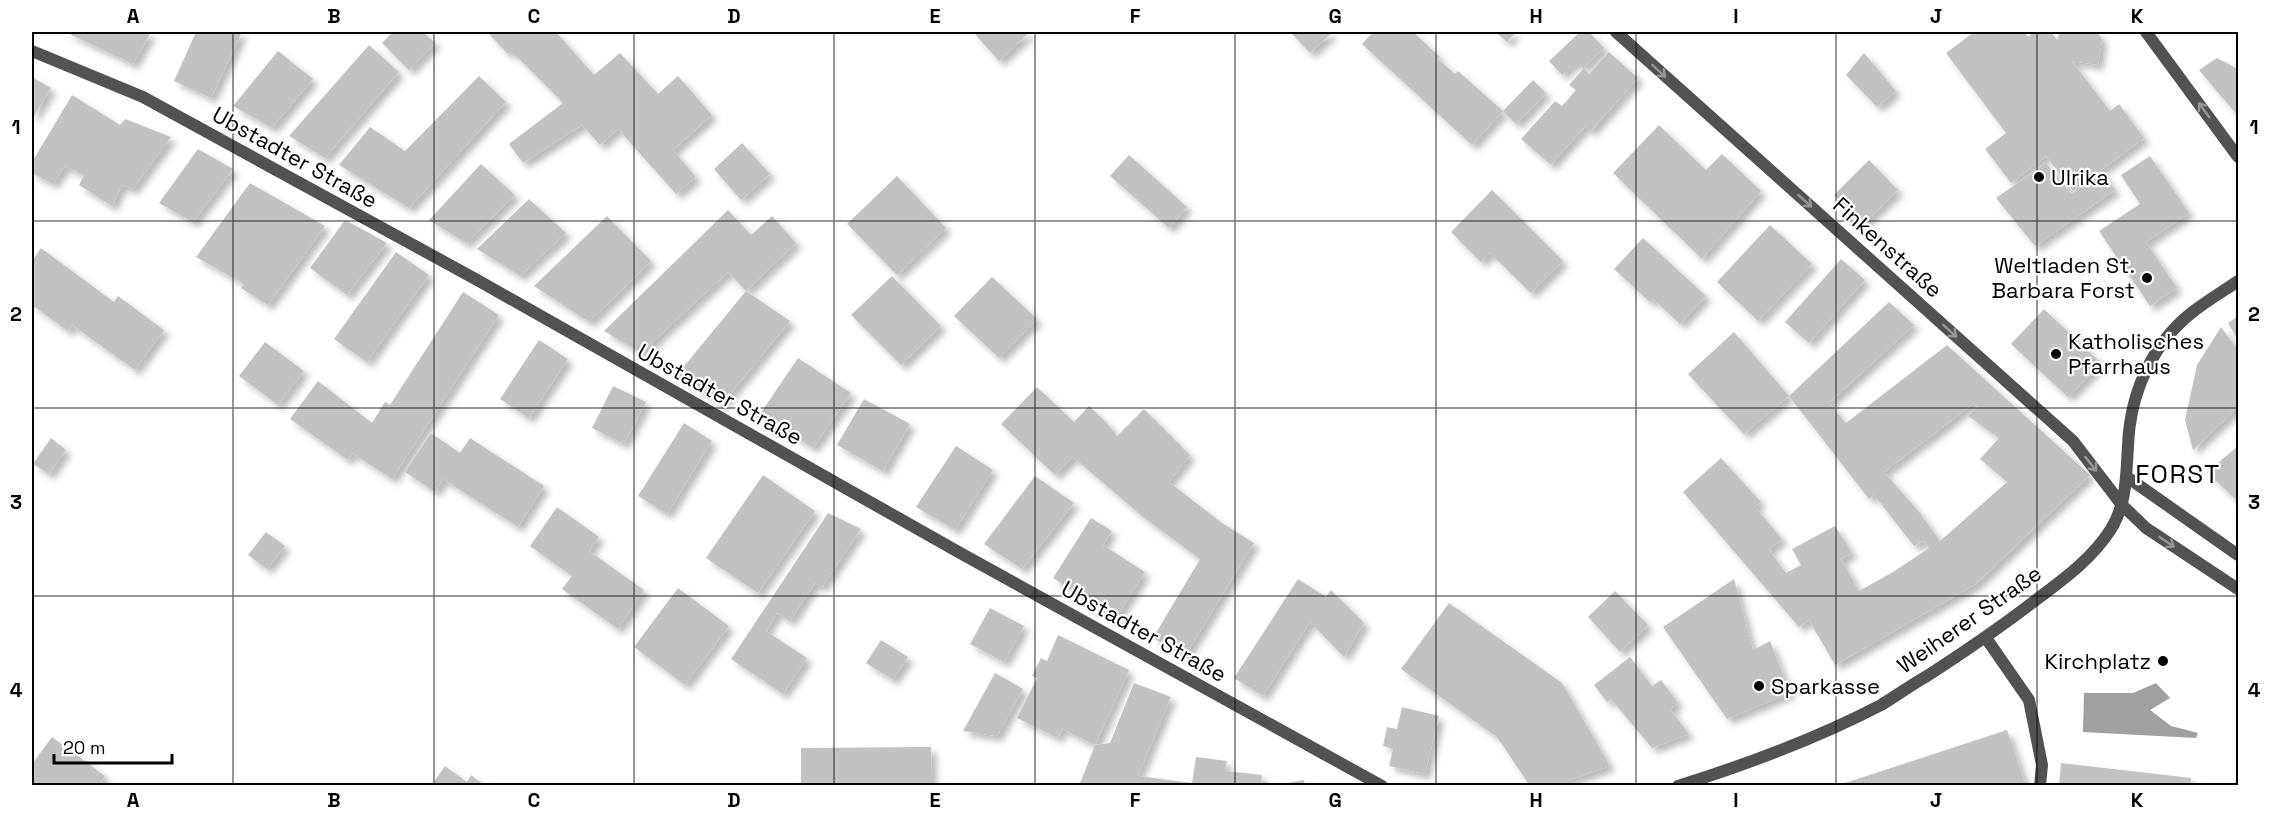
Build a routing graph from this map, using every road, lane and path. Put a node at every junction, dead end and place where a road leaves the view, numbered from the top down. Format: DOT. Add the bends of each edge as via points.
graph roads {
  1 [pos="1616,32"];
  2 [pos="2146,32"];
  3 [pos="32,51"];
  4 [pos="2238,157"];
  5 [pos="2238,281"];
  6 [pos="2127,477"];
  7 [pos="2122,505"];
  8 [pos="2238,555"];
  9 [pos="2238,589"];
  10 [pos="1986,638"];
  11 [pos="1382,786"];
  12 [pos="1678,786"];
  13 [pos="2040,786"];
  1 -- 7 [label="street, Finkenstraße, one-way" via="2073,441"];
  4 -- 2 [label="street, one-way"];
  3 -- 11 [label="street, Ubstadter Straße" via="153,103"];
  5 -- 6 [label="street, Weiherer Straße" via="2189,315 2147,365 2130,420"];
  6 -- 7 [label="street, Weiherer Straße"];
  6 -- 8 [label="street"];
  7 -- 9 [label="street, Finkenstraße, one-way" via="2146,528"];
  7 -- 10 [label="street, Weiherer Straße" via="2111,529 2079,568"];
  10 -- 12 [label="street, Weiherer Straße" via="1882,704 1814,737"];
  10 -- 13 [label="street" via="2029,700 2042,765"];
}
